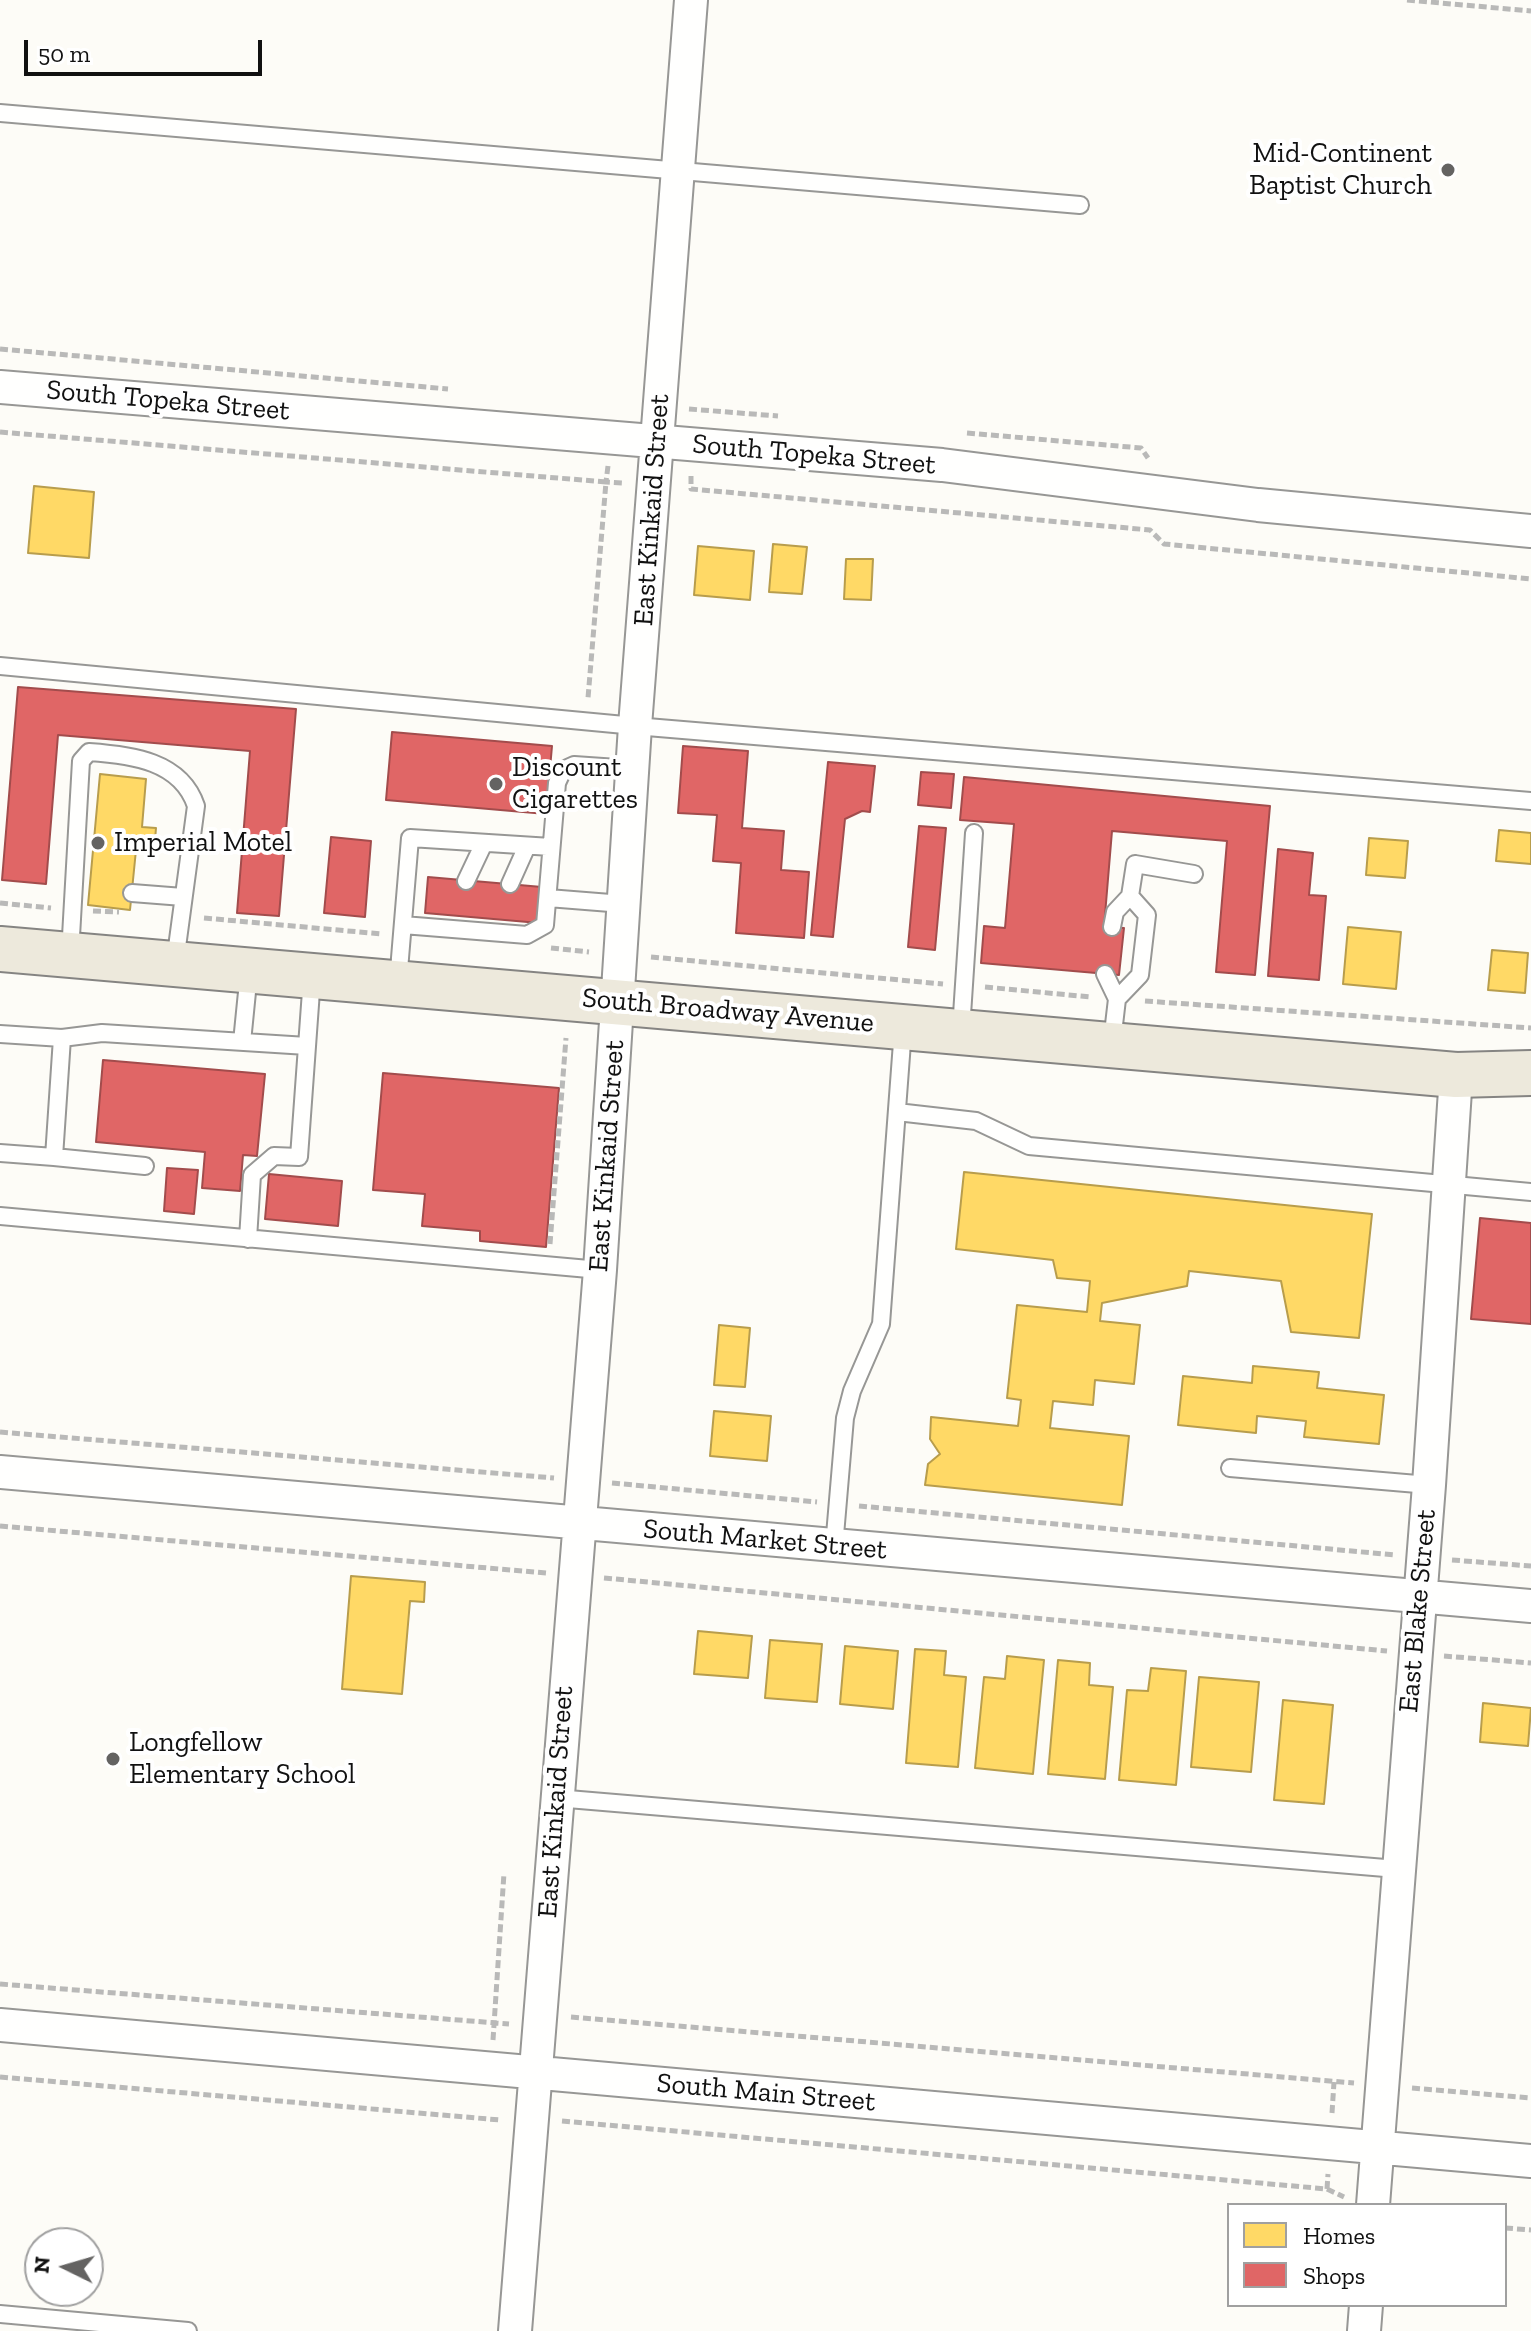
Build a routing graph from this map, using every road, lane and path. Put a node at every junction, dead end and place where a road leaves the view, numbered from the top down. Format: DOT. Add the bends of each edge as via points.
graph roads {
  1 [pos="691,0"];
  2 [pos="1407,0"];
  3 [pos="1531,11"];
  4 [pos="0,113"];
  5 [pos="678,173"];
  6 [pos="1080,205"];
  7 [pos="0,349"];
  8 [pos="0,387"];
  9 [pos="459,390"];
  10 [pos="693,409"];
  11 [pos="0,432"];
  12 [pos="657,442"];
  13 [pos="692,445"];
  14 [pos="606,482"];
  15 [pos="1531,531"];
  16 [pos="1531,579"];
  17 [pos="0,666"];
  18 [pos="635,726"];
  19 [pos="632,769"];
  20 [pos="1531,801"];
  21 [pos="974,833"];
  22 [pos="484,843"];
  23 [pos="527,846"];
  24 [pos="551,847"];
  25 [pos="1194,874"];
  26 [pos="466,881"];
  27 [pos="510,884"];
  28 [pos="132,893"];
  29 [pos="1130,896"];
  30 [pos="183,897"];
  31 [pos="548,898"];
  32 [pos="0,903"];
  33 [pos="623,904"];
  34 [pos="73,910"];
  35 [pos="180,916"];
  36 [pos="1112,927"];
  37 [pos="402,930"];
  38 [pos="537,947"];
  39 [pos="0,949"];
  40 [pos="619,954"];
  41 [pos="70,955"];
  42 [pos="175,964"];
  43 [pos="249,970"];
  44 [pos="1105,974"];
  45 [pos="312,976"];
  46 [pos="398,983"];
  47 [pos="964,985"];
  48 [pos="1117,999"];
  49 [pos="616,1000"];
  50 [pos="904,1026"];
  51 [pos="1531,1028"];
  52 [pos="961,1031"];
  53 [pos="0,1034"];
  54 [pos="62,1038"];
  55 [pos="566,1038"];
  56 [pos="242,1042"];
  57 [pos="1112,1043"];
  58 [pos="307,1046"];
  59 [pos="1531,1073"];
  60 [pos="1456,1075"];
  61 [pos="1531,1093"];
  62 [pos="897,1112"];
  63 [pos="0,1153"];
  64 [pos="54,1157"];
  65 [pos="145,1166"];
  66 [pos="1447,1183"];
  67 [pos="1531,1192"];
  68 [pos="0,1216"];
  69 [pos="248,1239"];
  70 [pos="548,1265"];
  71 [pos="600,1270"];
  72 [pos="0,1432"];
  73 [pos="1230,1468"];
  74 [pos="0,1472"];
  75 [pos="581,1480"];
  76 [pos="1429,1485"];
  77 [pos="838,1504"];
  78 [pos="577,1523"];
  79 [pos="0,1526"];
  80 [pos="834,1547"];
  81 [pos="1422,1557"];
  82 [pos="1531,1566"];
  83 [pos="573,1576"];
  84 [pos="1418,1597"];
  85 [pos="1531,1606"];
  86 [pos="1414,1653"];
  87 [pos="1531,1663"];
  88 [pos="556,1798"];
  89 [pos="1397,1869"];
  90 [pos="504,1873"];
  91 [pos="0,1984"];
  92 [pos="539,2021"];
  93 [pos="494,2023"];
  94 [pos="0,2025"];
  95 [pos="493,2045"];
  96 [pos="535,2073"];
  97 [pos="0,2077"];
  98 [pos="1334,2082"];
  99 [pos="1382,2085"];
  100 [pos="1531,2098"];
  101 [pos="531,2121"];
  102 [pos="1330,2143"];
  103 [pos="1377,2147"];
  104 [pos="1531,2161"];
  105 [pos="1373,2203"];
  106 [pos="1507,2228"];
  107 [pos="1531,2230"];
  108 [pos="1366,2307"];
  109 [pos="0,2314"];
  110 [pos="188,2331"];
  111 [pos="515,2331"];
  112 [pos="1364,2331"];
  1 -- 5 [label="street, East Kinkaid Street"];
  2 -- 3 [label="path"];
  4 -- 5 [label="lane"];
  5 -- 6 [label="lane"];
  5 -- 12 [label="street, East Kinkaid Street"];
  7 -- 9 [label="path"];
  8 -- 12 [label="street, South Topeka Street"];
  10 -- 13 [label="path"];
  11 -- 14 [label="path"];
  12 -- 13 [label="street, South Topeka Street"];
  12 -- 18 [label="street, East Kinkaid Street"];
  13 -- 15 [label="street, South Topeka Street" via="942,465 1258,505"];
  13 -- 16 [label="path" via="691,489 1150,530 1164,544"];
  17 -- 18 [label="lane"];
  18 -- 19 [label="street, East Kinkaid Street"];
  18 -- 20 [label="lane"];
  19 -- 24 [label="lane" via="574,765 563,770"];
  19 -- 33 [label="street, East Kinkaid Street"];
  21 -- 47 [label="lane"];
  22 -- 23 [label="lane"];
  22 -- 26 [label="lane"];
  22 -- 37 [label="lane" via="410,838"];
  23 -- 24 [label="lane"];
  23 -- 27 [label="lane"];
  24 -- 31 [label="lane"];
  25 -- 29 [label="lane" via="1135,864"];
  28 -- 30 [label="lane"];
  29 -- 36 [label="lane" via="1115,912"];
  29 -- 48 [label="lane" via="1147,915 1140,975"];
  30 -- 34 [label="lane" via="196,806 189,785 159,765 89,752 81,761 82,889"];
  30 -- 35 [label="lane"];
  31 -- 33 [label="lane"];
  31 -- 37 [label="lane" via="545,925 527,935 447,922"];
  32 -- 34 [label="path"];
  33 -- 40 [label="street, East Kinkaid Street"];
  34 -- 35 [label="path"];
  34 -- 41 [label="lane"];
  35 -- 37 [label="path"];
  35 -- 42 [label="lane"];
  37 -- 46 [label="lane"];
  38 -- 40 [label="path"];
  39 -- 41 [label="main road, South Broadway Avenue"];
  40 -- 47 [label="path"];
  40 -- 49 [label="street, East Kinkaid Street"];
  41 -- 42 [label="main road, South Broadway Avenue"];
  42 -- 43 [label="main road, South Broadway Avenue"];
  43 -- 45 [label="main road, South Broadway Avenue"];
  43 -- 56 [label="lane"];
  44 -- 48 [label="lane"];
  45 -- 46 [label="main road, South Broadway Avenue"];
  45 -- 58 [label="lane"];
  46 -- 49 [label="main road, South Broadway Avenue"];
  47 -- 48 [label="path"];
  47 -- 52 [label="lane"];
  48 -- 51 [label="path"];
  48 -- 57 [label="lane"];
  49 -- 50 [label="main road, South Broadway Avenue"];
  49 -- 71 [label="street, East Kinkaid Street"];
  50 -- 52 [label="main road, South Broadway Avenue"];
  50 -- 62 [label="lane"];
  52 -- 57 [label="main road, South Broadway Avenue"];
  53 -- 54 [label="lane"];
  54 -- 56 [label="lane" via="102,1033"];
  54 -- 64 [label="lane"];
  55 -- 70 [label="path"];
  56 -- 58 [label="lane"];
  57 -- 60 [label="main road, South Broadway Avenue"];
  58 -- 69 [label="lane" via="299,1157 274,1156 252,1175"];
  59 -- 60 [label="main road, South Broadway Avenue"];
  60 -- 61 [label="main road, South Broadway Avenue"];
  60 -- 66 [label="street, East Blake Street"];
  62 -- 66 [label="lane" via="976,1121 1029,1146"];
  62 -- 77 [label="lane" via="881,1324 845,1418"];
  63 -- 64 [label="lane"];
  64 -- 65 [label="lane"];
  66 -- 67 [label="lane"];
  66 -- 76 [label="street, East Blake Street"];
  68 -- 69 [label="lane"];
  69 -- 70 [label="lane"];
  70 -- 71 [label="lane"];
  71 -- 75 [label="street, East Kinkaid Street"];
  72 -- 75 [label="path"];
  73 -- 76 [label="lane"];
  74 -- 78 [label="street, South Market Street"];
  75 -- 77 [label="path"];
  75 -- 78 [label="street, East Kinkaid Street"];
  76 -- 81 [label="street, East Blake Street"];
  77 -- 80 [label="lane"];
  77 -- 81 [label="path"];
  78 -- 80 [label="street, South Market Street"];
  78 -- 83 [label="street, East Kinkaid Street"];
  79 -- 83 [label="path"];
  80 -- 84 [label="street, South Market Street"];
  81 -- 82 [label="path"];
  81 -- 84 [label="street, East Blake Street"];
  83 -- 86 [label="path"];
  83 -- 88 [label="street, East Kinkaid Street"];
  84 -- 85 [label="street, South Market Street"];
  84 -- 86 [label="street, East Blake Street"];
  86 -- 87 [label="path"];
  86 -- 89 [label="street, East Blake Street"];
  88 -- 89 [label="lane"];
  88 -- 92 [label="street, East Kinkaid Street"];
  89 -- 99 [label="street, East Blake Street"];
  90 -- 93 [label="path"];
  91 -- 93 [label="path"];
  92 -- 93 [label="path"];
  92 -- 96 [label="street, East Kinkaid Street"];
  92 -- 98 [label="path" via="569,2017"];
  93 -- 95 [label="path"];
  94 -- 96 [label="street, South Main Street"];
  96 -- 101 [label="street, East Kinkaid Street"];
  96 -- 102 [label="street, South Main Street"];
  97 -- 101 [label="path"];
  98 -- 99 [label="path"];
  98 -- 102 [label="path"];
  99 -- 100 [label="path"];
  99 -- 103 [label="street, East Blake Street"];
  101 -- 102 [label="path" via="585,2121 1327,2189"];
  101 -- 111 [label="street, East Kinkaid Street"];
  102 -- 103 [label="street, South Main Street"];
  103 -- 104 [label="street, South Main Street"];
  103 -- 105 [label="street, East Blake Street"];
  106 -- 107 [label="path"];
  108 -- 112 [label="street"];
  109 -- 110 [label="lane"];
}
